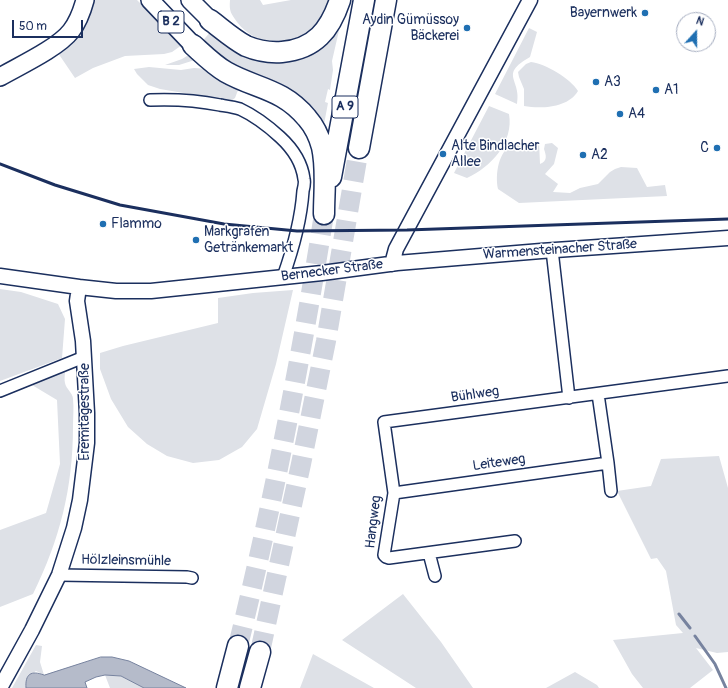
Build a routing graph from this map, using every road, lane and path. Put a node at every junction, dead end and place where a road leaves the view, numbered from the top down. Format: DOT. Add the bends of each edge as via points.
graph roads {
  1 [pos="85,0"];
  2 [pos="150,0"];
  3 [pos="190,0"];
  4 [pos="340,0"];
  5 [pos="364,0"];
  6 [pos="386,0"];
  7 [pos="530,0"];
  8 [pos="210,20"];
  9 [pos="193,45"];
  10 [pos="0,77"];
  11 [pos="150,100"];
  12 [pos="359,148"];
  13 [pos="728,238"];
  14 [pos="552,250"];
  15 [pos="392,264"];
  16 [pos="0,276"];
  17 [pos="283,277"];
  18 [pos="79,287"];
  19 [pos="84,357"];
  20 [pos="728,376"];
  21 [pos="0,391"];
  22 [pos="598,394"];
  23 [pos="569,398"];
  24 [pos="384,422"];
  25 [pos="608,463"];
  26 [pos="611,492"];
  27 [pos="394,493"];
  28 [pos="515,541"];
  29 [pos="429,553"];
  30 [pos="59,575"];
  31 [pos="435,576"];
  32 [pos="192,578"];
  33 [pos="238,646"];
  34 [pos="260,652"];
  35 [pos="0,688"];
  36 [pos="226,688"];
  37 [pos="250,688"];
  1 -- 10 [label="main road" via="80,16 61,42"];
  2 -- 9 [label="main road, B 2"];
  3 -- 8 [label="main road, B 2"];
  4 -- 8 [label="highway" via="331,21 317,39 305,47 288,51 270,53 257,50 245,45"];
  5 -- 9 [label="highway, A 9" via="324,214 322,147 311,122 292,102 226,72"];
  6 -- 12 [label="highway, A 9"];
  7 -- 15 [label="street, Bernecker Straße" via="396,249"];
  11 -- 17 [label="street" via="184,99 239,109 256,118 288,144 299,161 304,179 303,202 297,231"];
  13 -- 14 [label="street, Warmensteinacher Straße"];
  14 -- 15 [label="street, Warmensteinacher Straße"];
  14 -- 23 [label="street"];
  15 -- 17 [label="street, Bernecker Straße"];
  16 -- 18 [label="street, Bernecker Straße"];
  17 -- 18 [label="street, Bernecker Straße" via="151,291"];
  18 -- 19 [label="street, Eremitagestraße" via="77,301"];
  19 -- 21 [label="street"];
  19 -- 30 [label="street, Eremitagestraße" via="87,413 84,473 74,528"];
  20 -- 22 [label="street, Bühlweg"];
  22 -- 23 [label="street, Bühlweg"];
  22 -- 25 [label="street"];
  23 -- 24 [label="street, Bühlweg"];
  24 -- 27 [label="street, Hangweg"];
  25 -- 26 [label="street"];
  25 -- 27 [label="street, Leiteweg"];
  27 -- 29 [label="street, Hangweg" via="384,554 390,558"];
  28 -- 29 [label="street, Hangweg"];
  29 -- 31 [label="street"];
  30 -- 32 [label="street, Hölzleinsmühle"];
  30 -- 35 [label="street, Eremitagestraße"];
  33 -- 36 [label="highway"];
  34 -- 37 [label="highway"];
}
